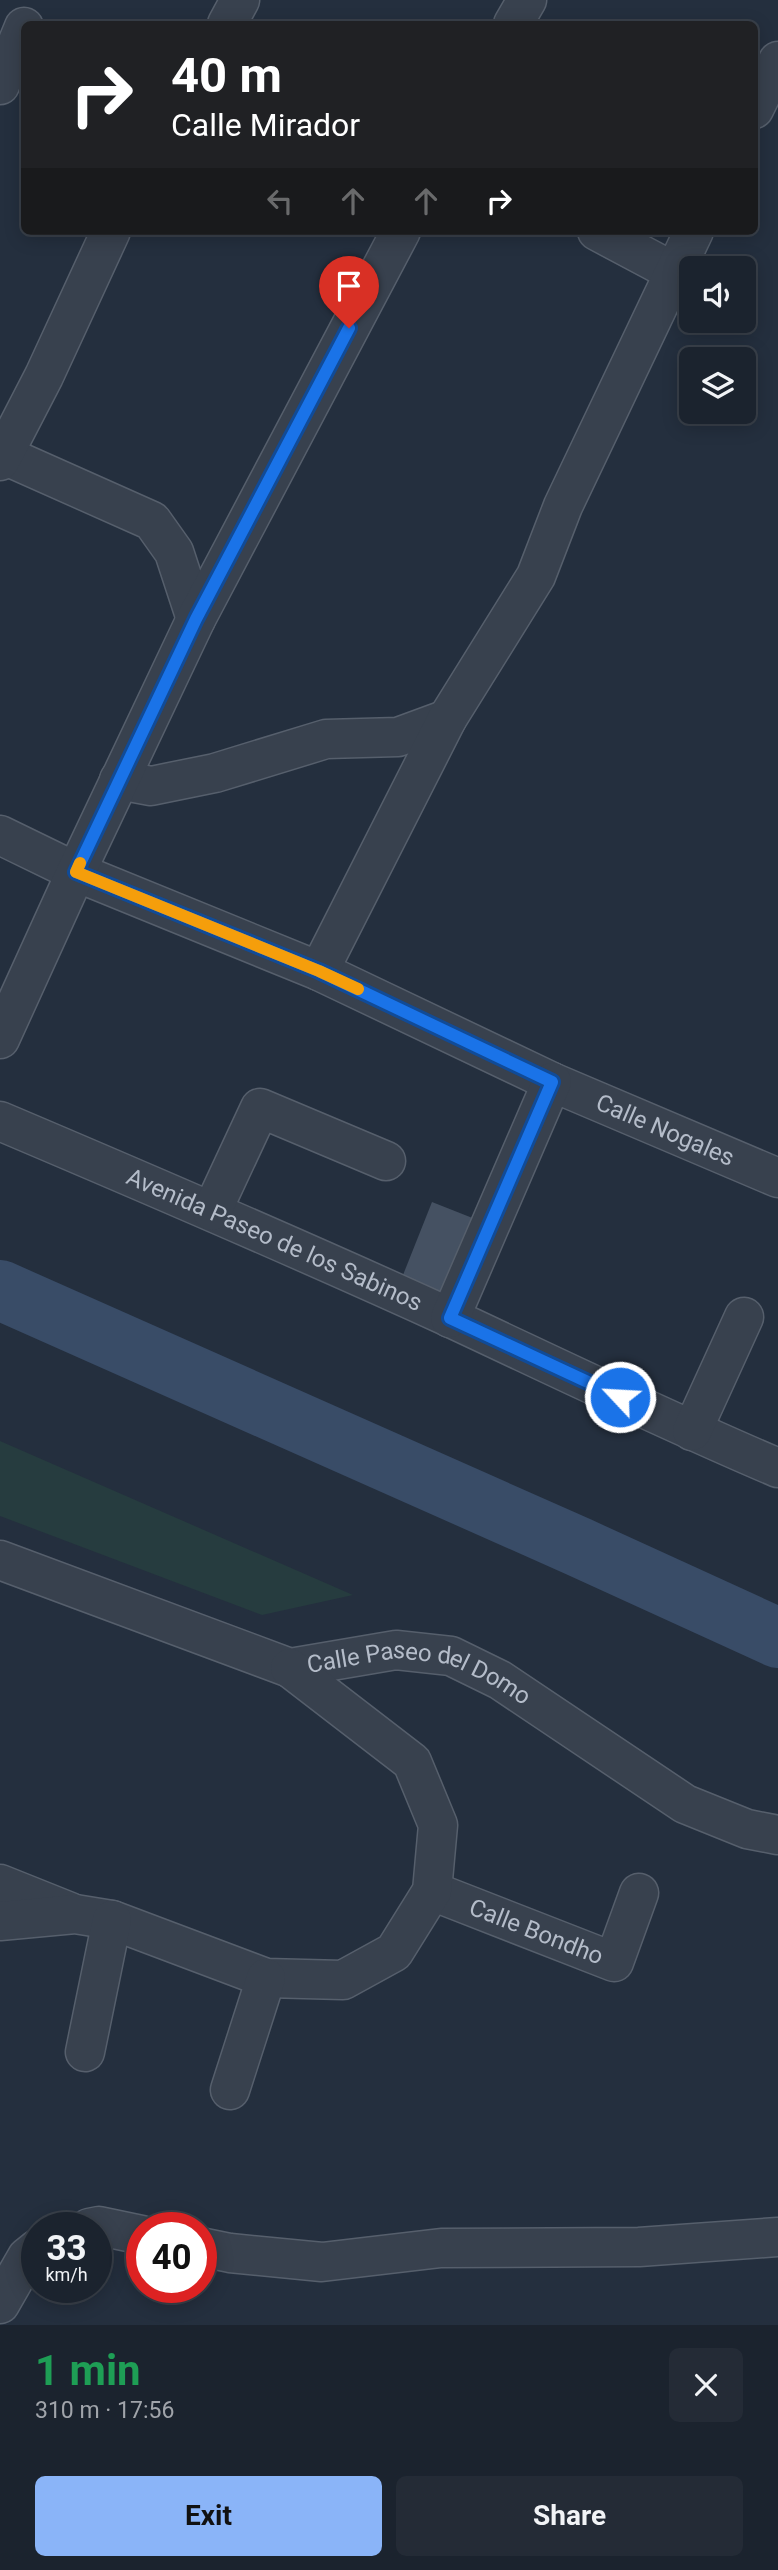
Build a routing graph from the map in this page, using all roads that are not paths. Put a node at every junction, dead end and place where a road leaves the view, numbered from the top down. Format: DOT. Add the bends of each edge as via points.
graph roads {
  1 [pos="36,0"];
  2 [pos="240,0"];
  3 [pos="527,0"];
  4 [pos="27,21"];
  5 [pos="229,21"];
  6 [pos="515,21"];
  7 [pos="21,35"];
  8 [pos="778,61"];
  9 [pos="0,85"];
  10 [pos="758,101"];
  11 [pos="109,235"];
  12 [pos="399,235"];
  13 [pos="605,235"];
  14 [pos="692,235"];
  15 [pos="674,272"];
  16 [pos="2,458"];
  17 [pos="196,619"];
  18 [pos="447,719"];
  19 [pos="119,780"];
  20 [pos="0,835"];
  21 [pos="76,872"];
  22 [pos="319,971"];
  23 [pos="0,1039"];
  24 [pos="552,1082"];
  25 [pos="0,1121"];
  26 [pos="386,1161"];
  27 [pos="778,1178"];
  28 [pos="212,1211"];
  29 [pos="744,1317"];
  30 [pos="450,1318"];
  31 [pos="707,1438"];
  32 [pos="778,1468"];
  33 [pos="0,1560"];
  34 [pos="290,1668"];
  35 [pos="778,1835"];
  36 [pos="0,1884"];
  37 [pos="432,1891"];
  38 [pos="639,1893"];
  39 [pos="75,1914"];
  40 [pos="113,1920"];
  41 [pos="0,1921"];
  42 [pos="266,1978"];
  43 [pos="85,2052"];
  44 [pos="230,2090"];
  45 [pos="778,2236"];
  46 [pos="217,2250"];
  47 [pos="21,2267"];
  48 [pos="0,2304"];
  1 -- 4 [label="street"];
  2 -- 5 [label="street"];
  3 -- 6 [label="street"];
  7 -- 9 [label="street"];
  8 -- 10 [label="street"];
  11 -- 16 [label="street"];
  12 -- 17 [label="street"];
  13 -- 15 [label="street"];
  14 -- 15 [label="street"];
  15 -- 18 [label="street" via="563,506 536,576"];
  16 -- 17 [label="street" via="152,521 174,552"];
  17 -- 19 [label="street"];
  18 -- 19 [label="street" via="398,737 327,738 215,773 151,786"];
  18 -- 22 [label="street"];
  19 -- 21 [label="street"];
  20 -- 21 [label="street, Calle Nogales"];
  21 -- 22 [label="street, Calle Nogales"];
  21 -- 23 [label="street"];
  22 -- 24 [label="street, Calle Nogales"];
  24 -- 27 [label="street, Calle Nogales"];
  24 -- 30 [label="street"];
  25 -- 28 [label="street, Avenida Paseo de los Sabinos"];
  26 -- 28 [label="street" via="260,1108"];
  28 -- 30 [label="street, Avenida Paseo de los Sabinos"];
  29 -- 31 [label="street"];
  30 -- 31 [label="street, Avenida Paseo de los Sabinos"];
  31 -- 32 [label="street, Avenida Paseo de los Sabinos"];
  33 -- 34 [label="street, Calle Paseo del Domo"];
  34 -- 35 [label="street, Calle Paseo del Domo" via="396,1650 451,1656 500,1680 685,1804 747,1829"];
  34 -- 37 [label="street" via="412,1762 438,1825"];
  36 -- 39 [label="street"];
  37 -- 38 [label="street, Calle Bondho" via="614,1962"];
  37 -- 42 [label="street" via="394,1952 342,1980"];
  39 -- 40 [label="street"];
  39 -- 41 [label="street"];
  40 -- 42 [label="street"];
  40 -- 43 [label="street"];
  42 -- 44 [label="street"];
  45 -- 46 [label="street" via="639,2247 441,2248 322,2262"];
  47 -- 48 [label="street"];
}
